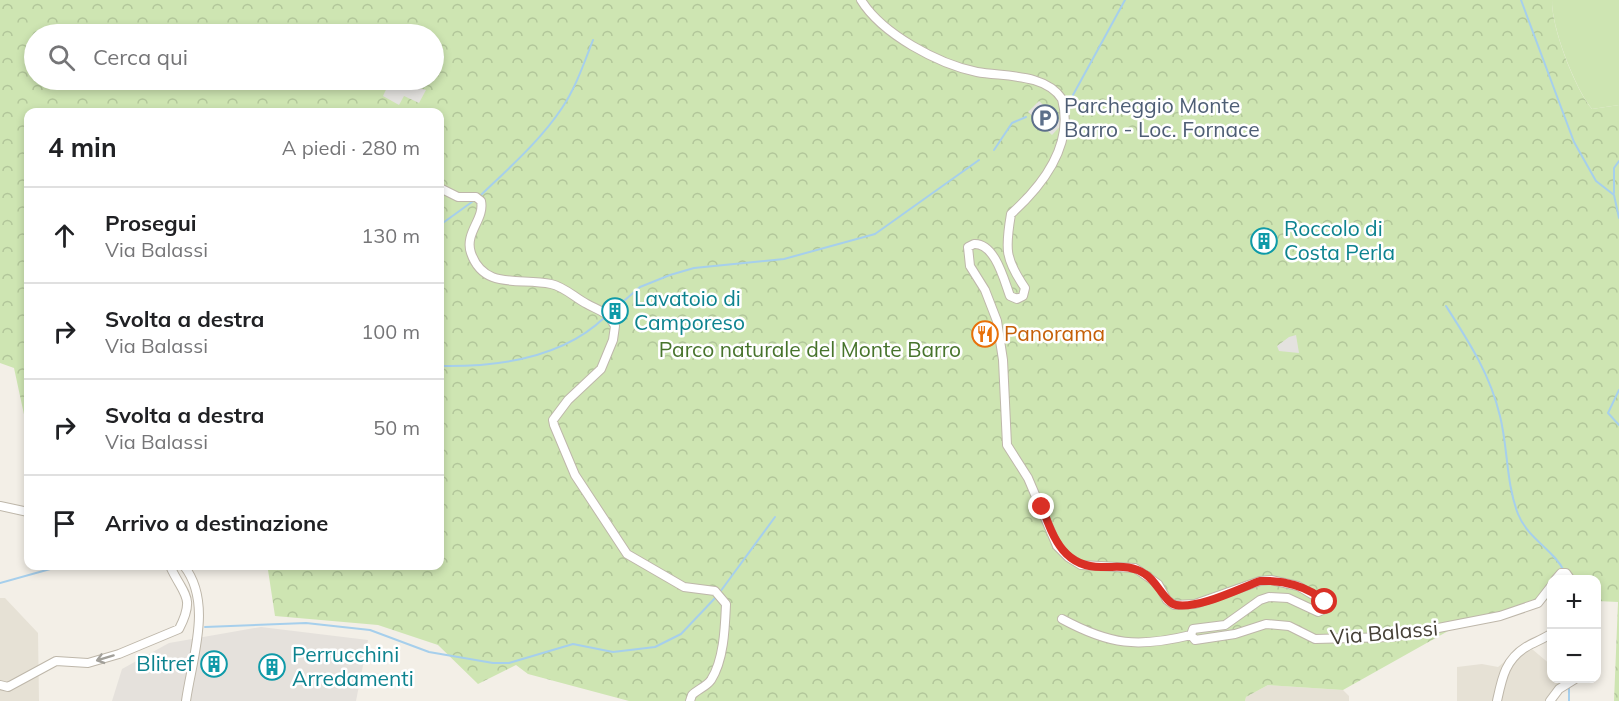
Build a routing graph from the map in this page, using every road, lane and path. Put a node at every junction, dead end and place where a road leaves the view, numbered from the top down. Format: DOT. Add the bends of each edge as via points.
graph roads {
  1 [pos="861,0"];
  2 [pos="444,190"];
  3 [pos="0,506"];
  4 [pos="24,511"];
  5 [pos="172,570"];
  6 [pos="186,570"];
  7 [pos="1547,591"];
  8 [pos="1062,619"];
  9 [pos="1191,635"];
  10 [pos="1547,635"];
  11 [pos="1569,683"];
  12 [pos="4,686"];
  13 [pos="186,701"];
  14 [pos="690,701"];
  15 [pos="1497,701"];
  16 [pos="1550,701"];
  1 -- 9 [label="street, Via Balassi" via="874,17 904,42 963,68 1017,76 1050,86 1062,99 1066,133 1059,153 1030,197 1011,214 1006,257 1025,288 1023,296 1010,296 1000,268 984,247 974,244 967,253 997,321 1007,445 1033,488 1057,546 1081,565 1135,568 1158,584 1174,605 1195,604 1271,580 1298,586 1325,602 1325,609 1314,612 1288,598 1269,597 1225,625 1193,629"];
  2 -- 14 [label="street" via="458,197 478,199 483,212 470,236 470,251 482,271 501,281 554,284 611,316 615,326 613,340 601,369 568,400 553,420 554,425 575,475 627,554 684,587 715,591 726,604 715,670 706,686 692,694"];
  3 -- 4 [label="street"];
  5 -- 12 [label="street, one-way" via="186,592 188,610 179,629 88,663 56,661"];
  6 -- 13 [label="street" via="200,604"];
  7 -- 9 [label="street, Via Balassi" via="1538,603 1500,616 1392,637 1314,639 1280,624 1196,640"];
  8 -- 9 [label="street" via="1102,638 1132,642 1149,644"];
  10 -- 15 [label="street" via="1510,660"];
  11 -- 16 [label="street"];
}
